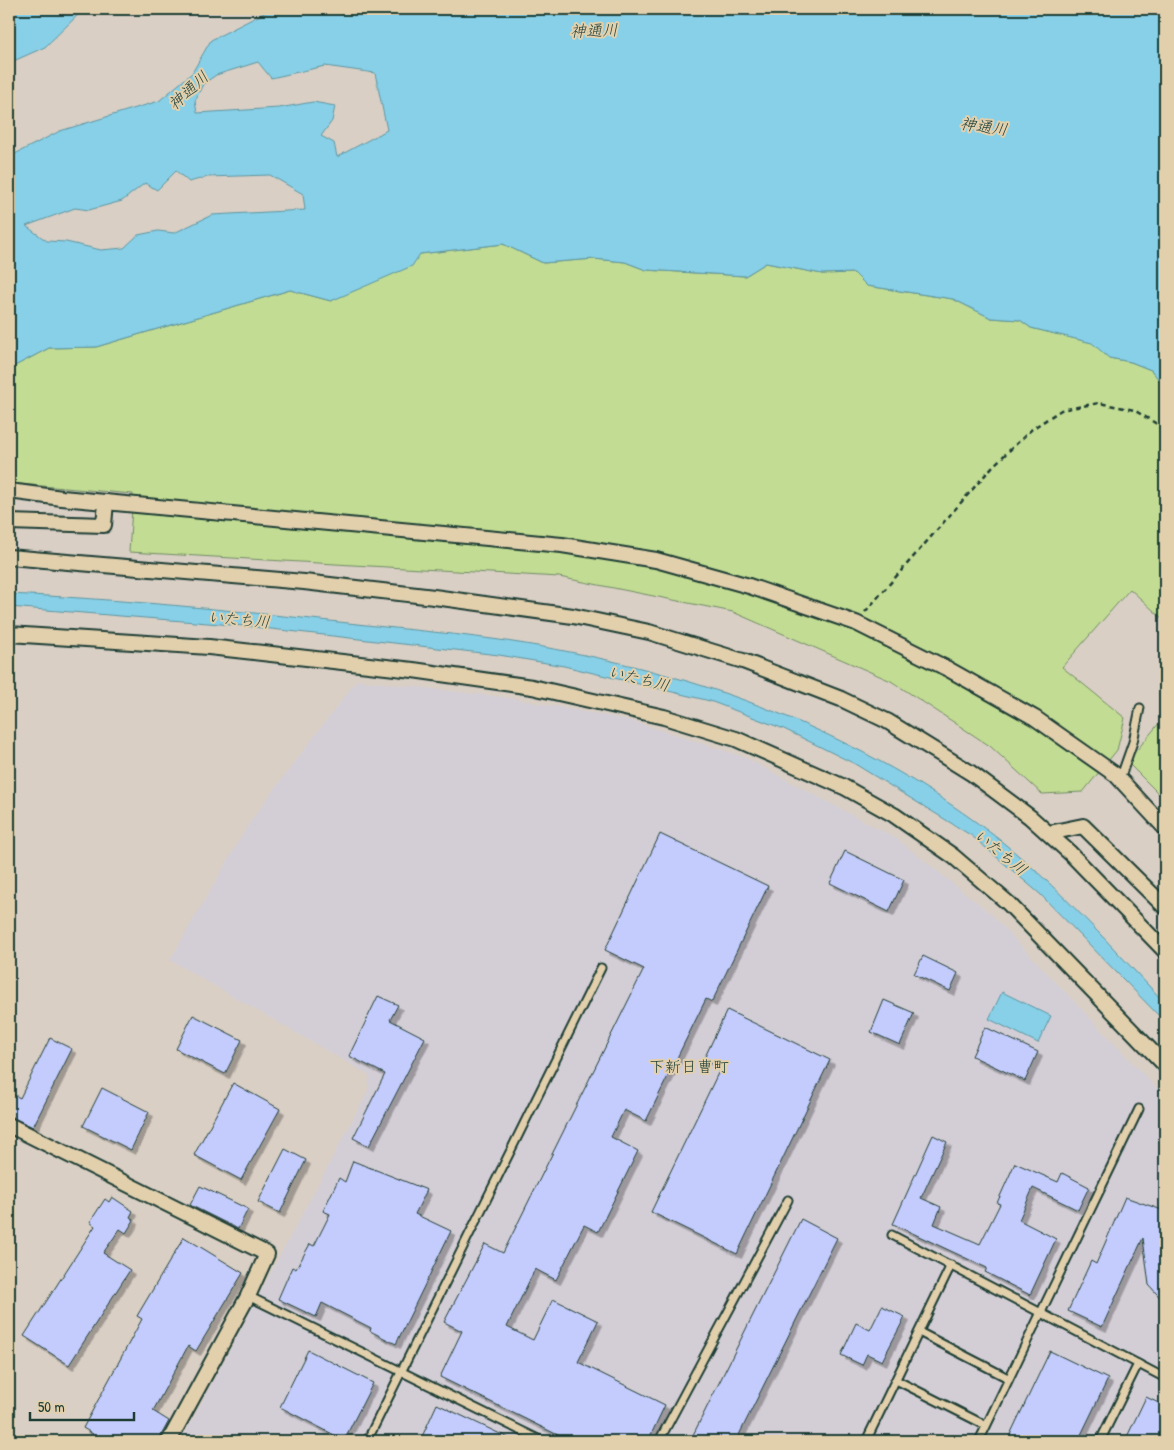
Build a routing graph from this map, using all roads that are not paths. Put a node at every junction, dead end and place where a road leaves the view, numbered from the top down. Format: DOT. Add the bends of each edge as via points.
graph roads {
  1 [pos="9,491"];
  2 [pos="106,502"];
  3 [pos="9,522"];
  4 [pos="9,557"];
  5 [pos="9,634"];
  6 [pos="1140,708"];
  7 [pos="1120,780"];
  8 [pos="1165,828"];
  9 [pos="1048,833"];
  10 [pos="1165,907"];
  11 [pos="1165,951"];
  12 [pos="601,968"];
  13 [pos="1165,1065"];
  14 [pos="1139,1109"];
  15 [pos="9,1126"];
  16 [pos="788,1200"];
  17 [pos="892,1235"];
  18 [pos="951,1265"];
  19 [pos="248,1296"];
  20 [pos="1040,1313"];
  21 [pos="919,1332"];
  22 [pos="1138,1364"];
  23 [pos="402,1371"];
  24 [pos="1008,1378"];
  25 [pos="1165,1378"];
  26 [pos="896,1380"];
  27 [pos="985,1425"];
  28 [pos="169,1441"];
  29 [pos="367,1441"];
  30 [pos="542,1441"];
  31 [pos="659,1441"];
  32 [pos="866,1441"];
  33 [pos="979,1441"];
  34 [pos="1100,1441"];
  1 -- 2 [label="street"];
  2 -- 3 [label="street" via="104,525"];
  2 -- 7 [label="street" via="562,545 656,560 749,586 856,623 1035,718"];
  4 -- 9 [label="street" via="434,596 573,616 650,632 743,661 841,699 887,721 971,773"];
  5 -- 13 [label="street" via="209,647 413,670 523,686 664,717 736,739 844,787 894,815 953,856 1008,903"];
  6 -- 7 [label="lane"];
  7 -- 8 [label="street"];
  9 -- 10 [label="street" via="1083,826"];
  9 -- 11 [label="street"];
  12 -- 23 [label="lane"];
  14 -- 20 [label="lane"];
  15 -- 19 [label="street" via="267,1254"];
  16 -- 31 [label="lane"];
  17 -- 18 [label="lane"];
  18 -- 20 [label="lane"];
  18 -- 21 [label="lane"];
  19 -- 23 [label="lane"];
  19 -- 28 [label="street"];
  20 -- 22 [label="lane"];
  20 -- 24 [label="lane"];
  21 -- 24 [label="lane"];
  21 -- 26 [label="lane"];
  22 -- 25 [label="lane"];
  22 -- 34 [label="lane"];
  23 -- 29 [label="lane"];
  23 -- 30 [label="lane"];
  24 -- 27 [label="lane"];
  26 -- 27 [label="lane"];
  26 -- 32 [label="lane"];
  27 -- 33 [label="lane"];
}
